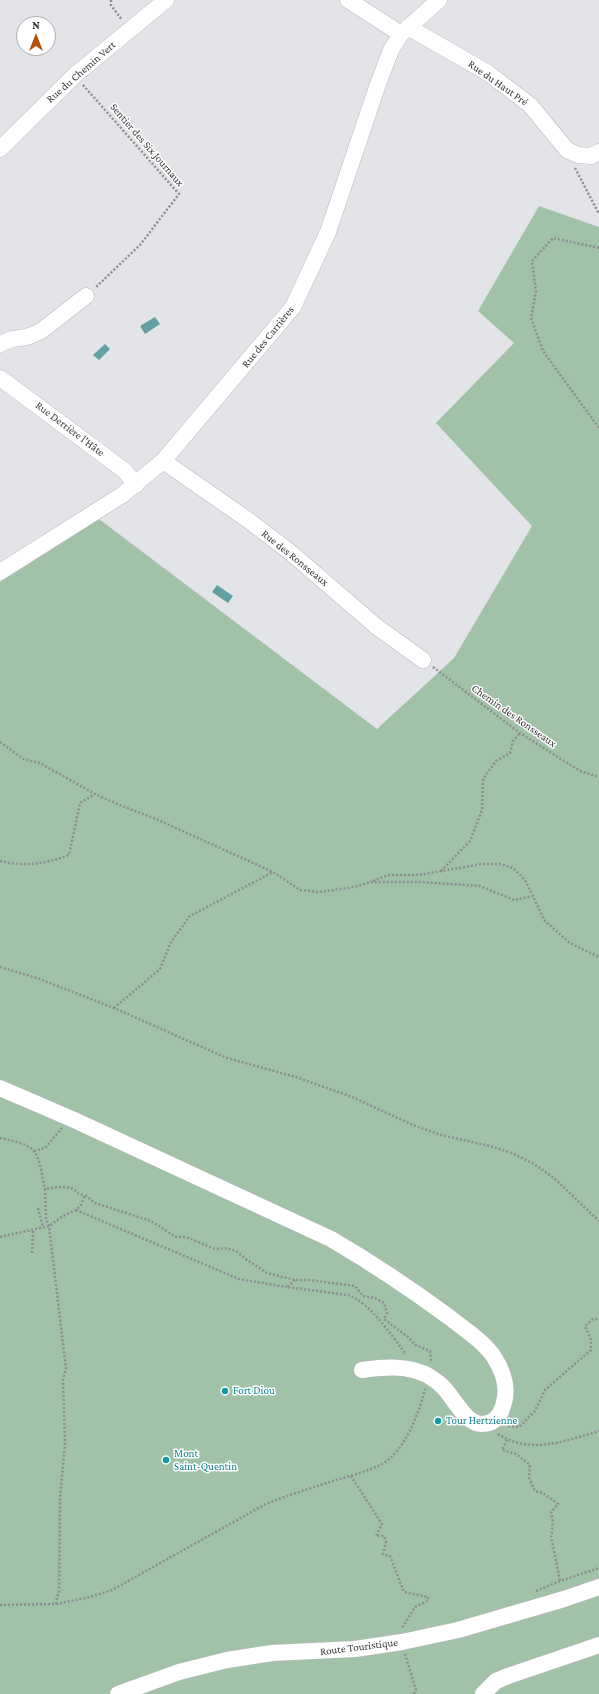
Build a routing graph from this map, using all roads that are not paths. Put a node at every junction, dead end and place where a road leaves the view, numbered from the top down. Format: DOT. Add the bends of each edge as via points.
graph roads {
  1 [pos="166,0"];
  2 [pos="348,0"];
  3 [pos="439,0"];
  4 [pos="405,31"];
  5 [pos="0,149"];
  6 [pos="599,152"];
  7 [pos="86,296"];
  8 [pos="0,344"];
  9 [pos="0,378"];
  10 [pos="163,462"];
  11 [pos="136,485"];
  12 [pos="0,572"];
  13 [pos="423,660"];
  14 [pos="0,1088"];
  15 [pos="362,1370"];
  16 [pos="599,1587"];
  17 [pos="599,1645"];
  18 [pos="118,1694"];
  19 [pos="483,1694"];
  1 -- 5 [label="street, Rue du Chemin Vert" via="75,75"];
  2 -- 4 [label="street, Rue du Haut Pré"];
  3 -- 4 [label="street, Rue des Carrières"];
  4 -- 6 [label="street, Rue du Haut Pré" via="488,73 530,105 567,150 578,155 591,156"];
  4 -- 10 [label="street, Rue des Carrières" via="391,50 328,232 293,307"];
  7 -- 8 [label="street" via="41,331"];
  9 -- 11 [label="street, Rue Derrière l'Hâte" via="125,471"];
  10 -- 11 [label="street, Rue des Carrières"];
  10 -- 13 [label="street, Rue des Ronsseaux" via="248,520 377,627"];
  11 -- 12 [label="street, Rue des Carrières"];
  14 -- 15 [label="street" via="331,1239 412,1290 475,1337 494,1356 503,1373 506,1387 505,1402 501,1413 493,1422 482,1424 467,1417 443,1386 429,1376 404,1368"];
  16 -- 18 [label="street, Route Touristique" via="458,1630 355,1649 272,1653 227,1660 179,1672"];
  17 -- 19 [label="street" via="508,1676 496,1682"];
}
